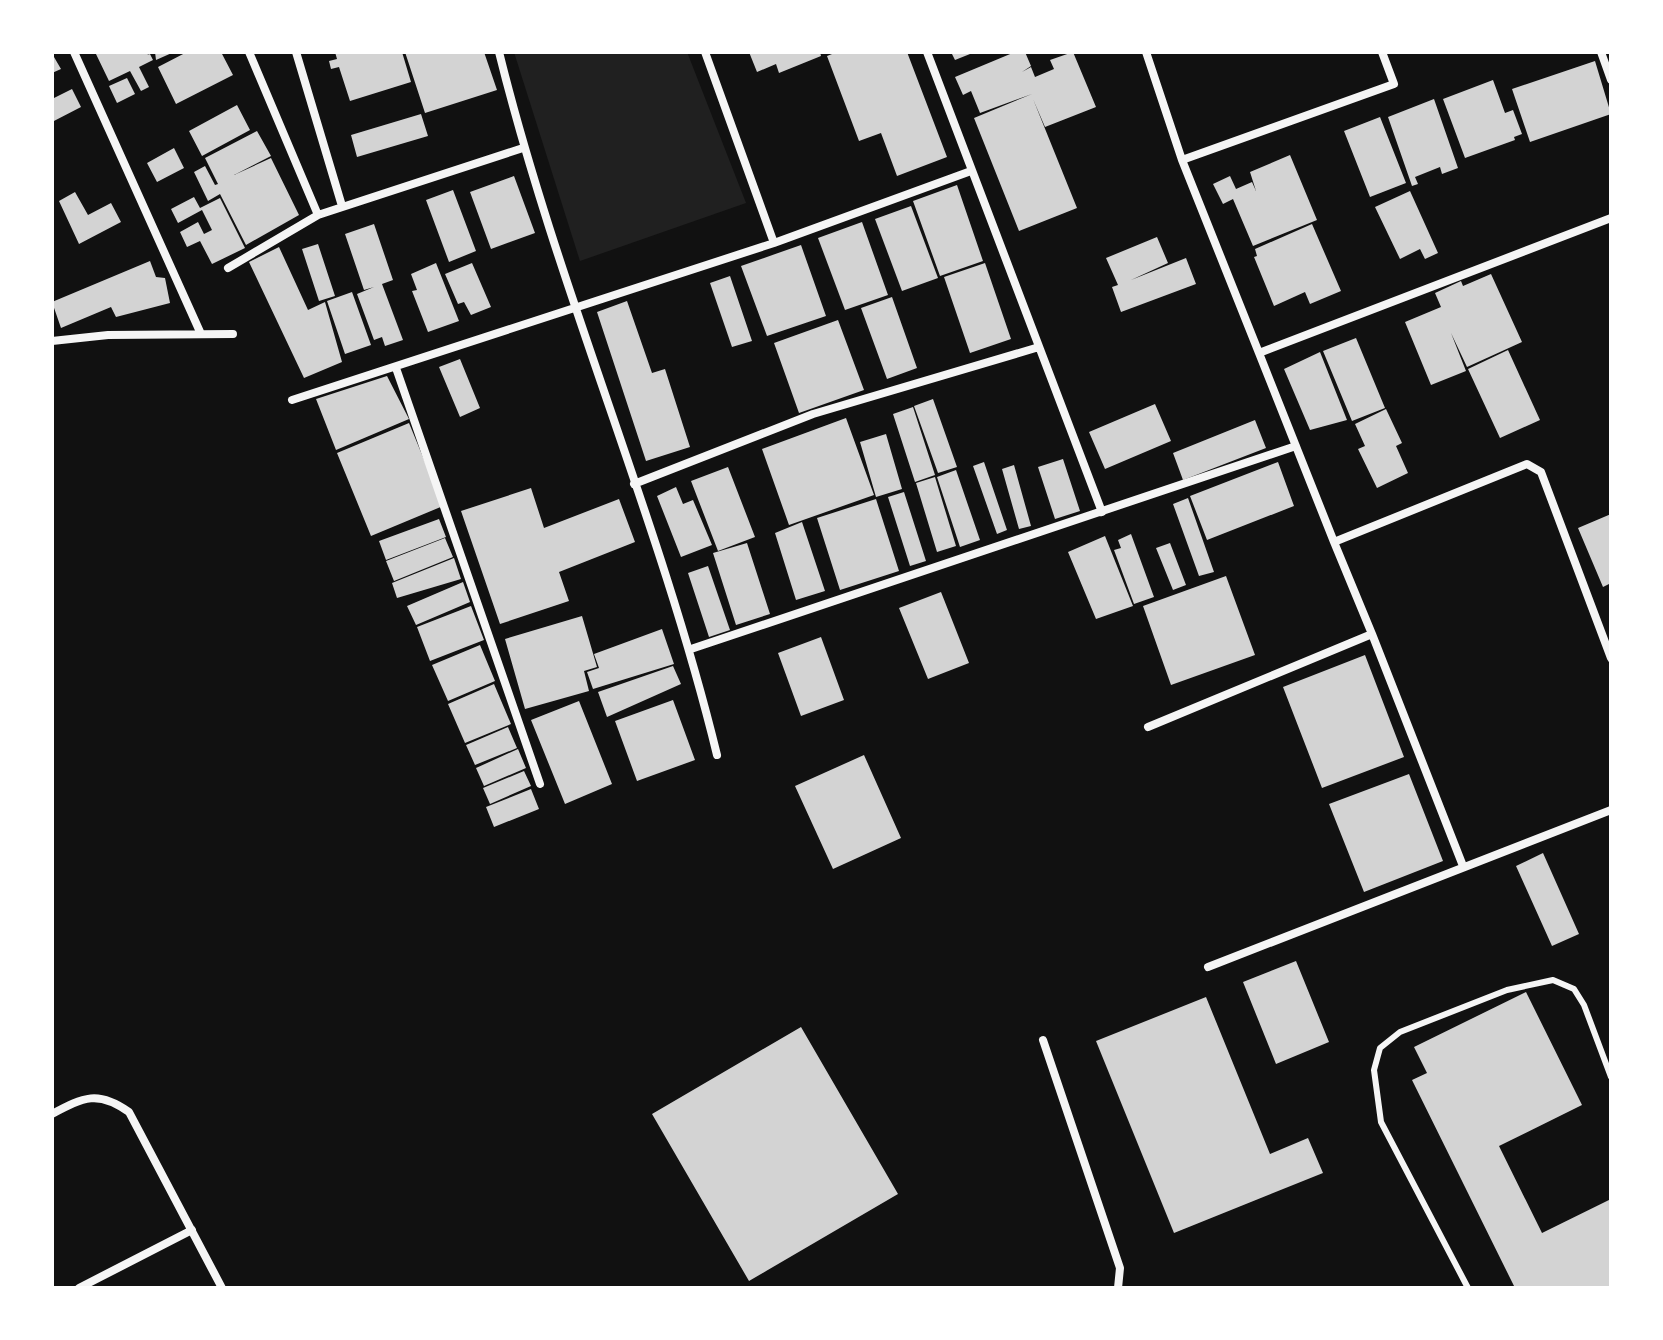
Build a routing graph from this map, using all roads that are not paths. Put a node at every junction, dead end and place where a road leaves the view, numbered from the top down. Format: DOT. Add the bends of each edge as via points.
graph roads {
  1 [pos="74,52"];
  2 [pos="249,52"];
  3 [pos="296,52"];
  4 [pos="499,52"];
  5 [pos="705,52"];
  6 [pos="927,52"];
  7 [pos="1146,52"];
  8 [pos="1382,52"];
  9 [pos="1601,52"];
  10 [pos="1611,80"];
  11 [pos="523,148"];
  12 [pos="1182,160"];
  13 [pos="971,171"];
  14 [pos="342,206"];
  15 [pos="318,215"];
  16 [pos="1611,218"];
  17 [pos="774,243"];
  18 [pos="228,268"];
  19 [pos="575,309"];
  20 [pos="201,334"];
  21 [pos="233,334"];
  22 [pos="52,341"];
  23 [pos="1039,347"];
  24 [pos="1259,353"];
  25 [pos="396,368"];
  26 [pos="292,400"];
  27 [pos="1296,446"];
  28 [pos="634,484"];
  29 [pos="1102,512"];
  30 [pos="1334,542"];
  31 [pos="1372,634"];
  32 [pos="691,649"];
  33 [pos="1611,658"];
  34 [pos="1148,727"];
  35 [pos="717,755"];
  36 [pos="540,784"];
  37 [pos="1611,810"];
  38 [pos="1463,866"];
  39 [pos="1208,967"];
  40 [pos="1043,1040"];
  41 [pos="1611,1077"];
  42 [pos="52,1114"];
  43 [pos="192,1230"];
  44 [pos="79,1288"];
  45 [pos="222,1288"];
  46 [pos="1118,1288"];
  47 [pos="1468,1288"];
  1 -- 20 [label="street"];
  2 -- 15 [label="street"];
  3 -- 14 [label="street"];
  4 -- 11 [label="street"];
  5 -- 17 [label="street"];
  6 -- 13 [label="street"];
  7 -- 12 [label="street"];
  8 -- 12 [label="street" via="1394,84"];
  9 -- 10 [label="street"];
  11 -- 14 [label="street"];
  11 -- 19 [label="street"];
  12 -- 24 [label="street"];
  13 -- 17 [label="street"];
  13 -- 23 [label="street"];
  14 -- 15 [label="street"];
  15 -- 18 [label="street"];
  16 -- 24 [label="street"];
  17 -- 19 [label="street"];
  19 -- 25 [label="street"];
  19 -- 28 [label="street"];
  20 -- 21 [label="street"];
  20 -- 22 [label="street"];
  23 -- 28 [label="street" via="813,414"];
  23 -- 29 [label="street"];
  24 -- 27 [label="street"];
  25 -- 26 [label="street"];
  25 -- 36 [label="street"];
  27 -- 29 [label="street"];
  27 -- 30 [label="street"];
  28 -- 32 [label="street"];
  29 -- 32 [label="street"];
  30 -- 31 [label="street"];
  30 -- 33 [label="street" via="1532,464 1541,472"];
  31 -- 34 [label="street"];
  31 -- 38 [label="street"];
  32 -- 35 [label="street"];
  37 -- 38 [label="street"];
  38 -- 39 [label="street"];
  40 -- 46 [label="street" via="1120,1268"];
  41 -- 47 [label="lane" via="1584,1005 1574,989 1553,980 1507,990 1427,1021 1380,1048 1374,1070 1381,1122"];
  42 -- 43 [label="street" via="89,1097 110,1098 129,1112"];
  43 -- 44 [label="street"];
  43 -- 45 [label="street"];
}
